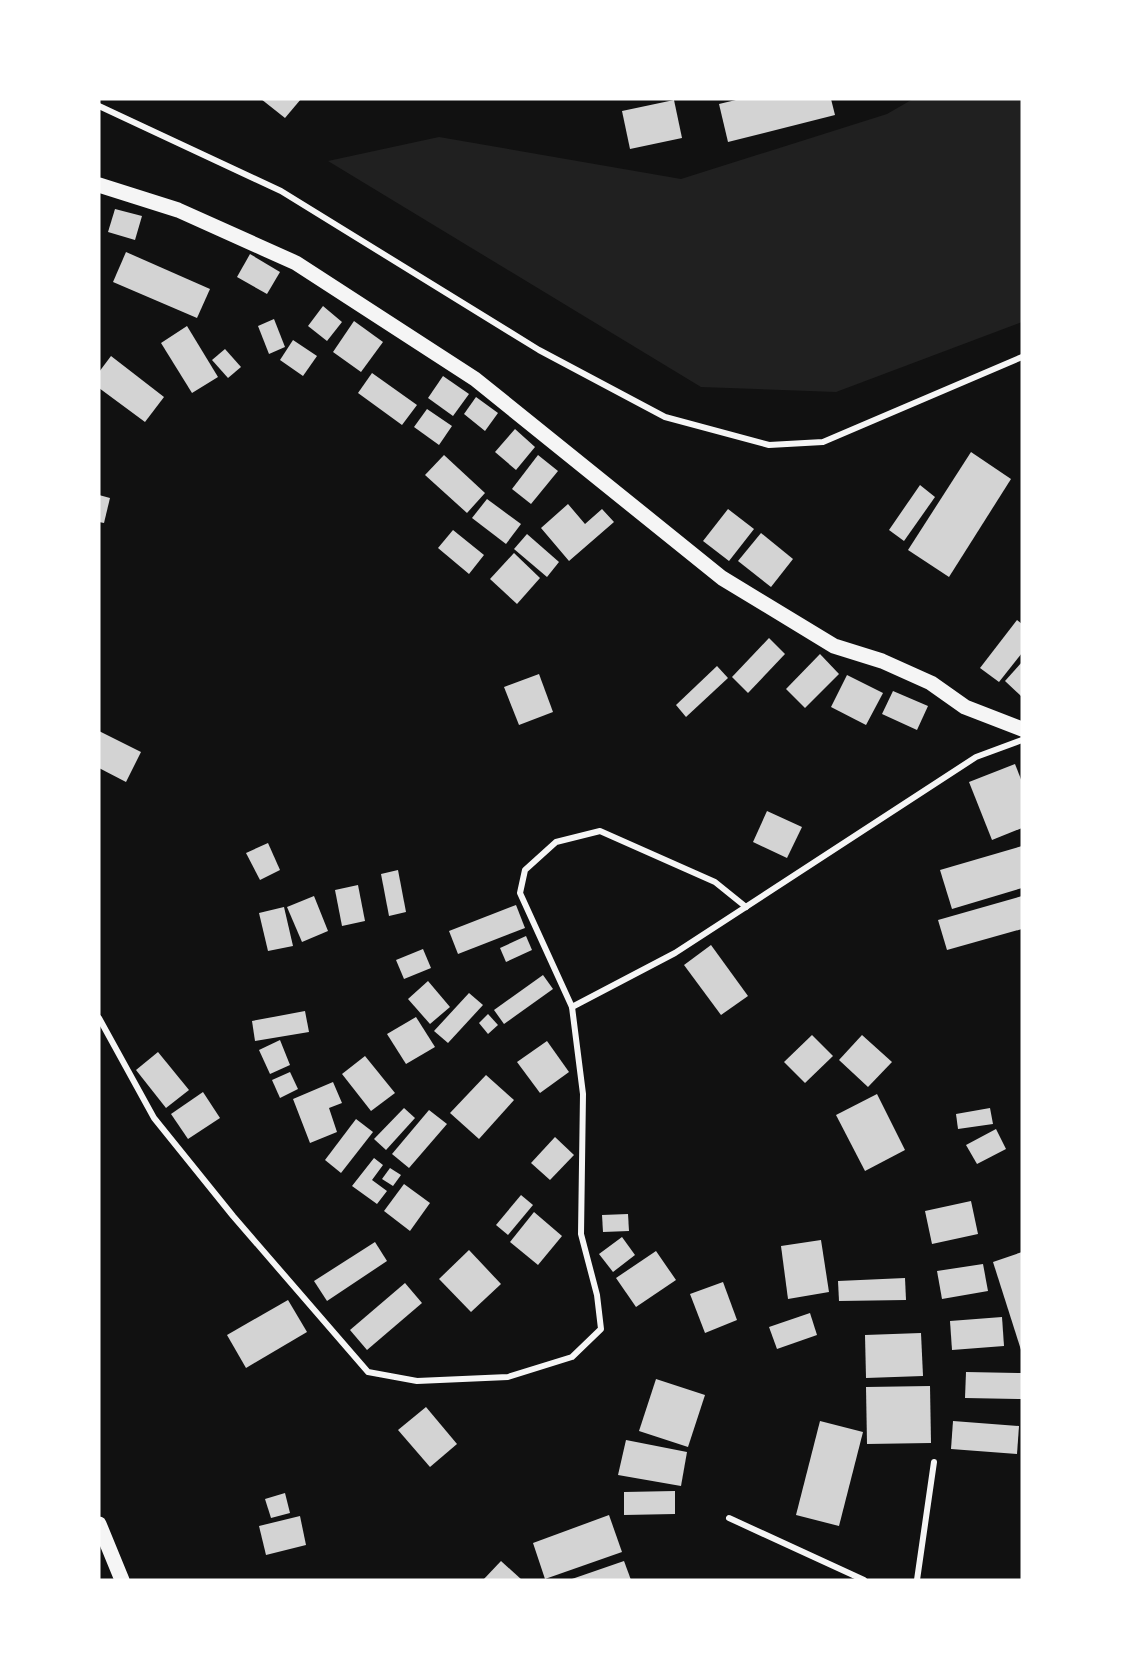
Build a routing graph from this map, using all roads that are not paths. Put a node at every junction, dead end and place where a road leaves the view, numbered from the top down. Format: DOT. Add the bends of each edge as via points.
graph roads {
  1 [pos="99,106"];
  2 [pos="99,186"];
  3 [pos="1022,357"];
  4 [pos="1022,729"];
  5 [pos="1022,740"];
  6 [pos="746,907"];
  7 [pos="572,1007"];
  8 [pos="99,1018"];
  9 [pos="934,1462"];
  10 [pos="729,1518"];
  11 [pos="99,1524"];
  12 [pos="122,1580"];
  13 [pos="864,1580"];
  14 [pos="917,1580"];
  1 -- 3 [label="street" via="281,191 539,350 665,417 770,445 823,442"];
  2 -- 4 [label="main road" via="178,210 296,263 475,380 722,578 834,646 931,683 965,707"];
  5 -- 6 [label="street" via="976,757"];
  6 -- 7 [label="street" via="675,953"];
  6 -- 7 [label="street" via="715,882 600,831 556,842 525,870 520,894"];
  7 -- 8 [label="street" via="583,1094 581,1234 597,1295 601,1329 572,1357 508,1377 417,1381 368,1372 360,1363 154,1118"];
  9 -- 14 [label="street"];
  10 -- 13 [label="street"];
  11 -- 12 [label="main road"];
}
